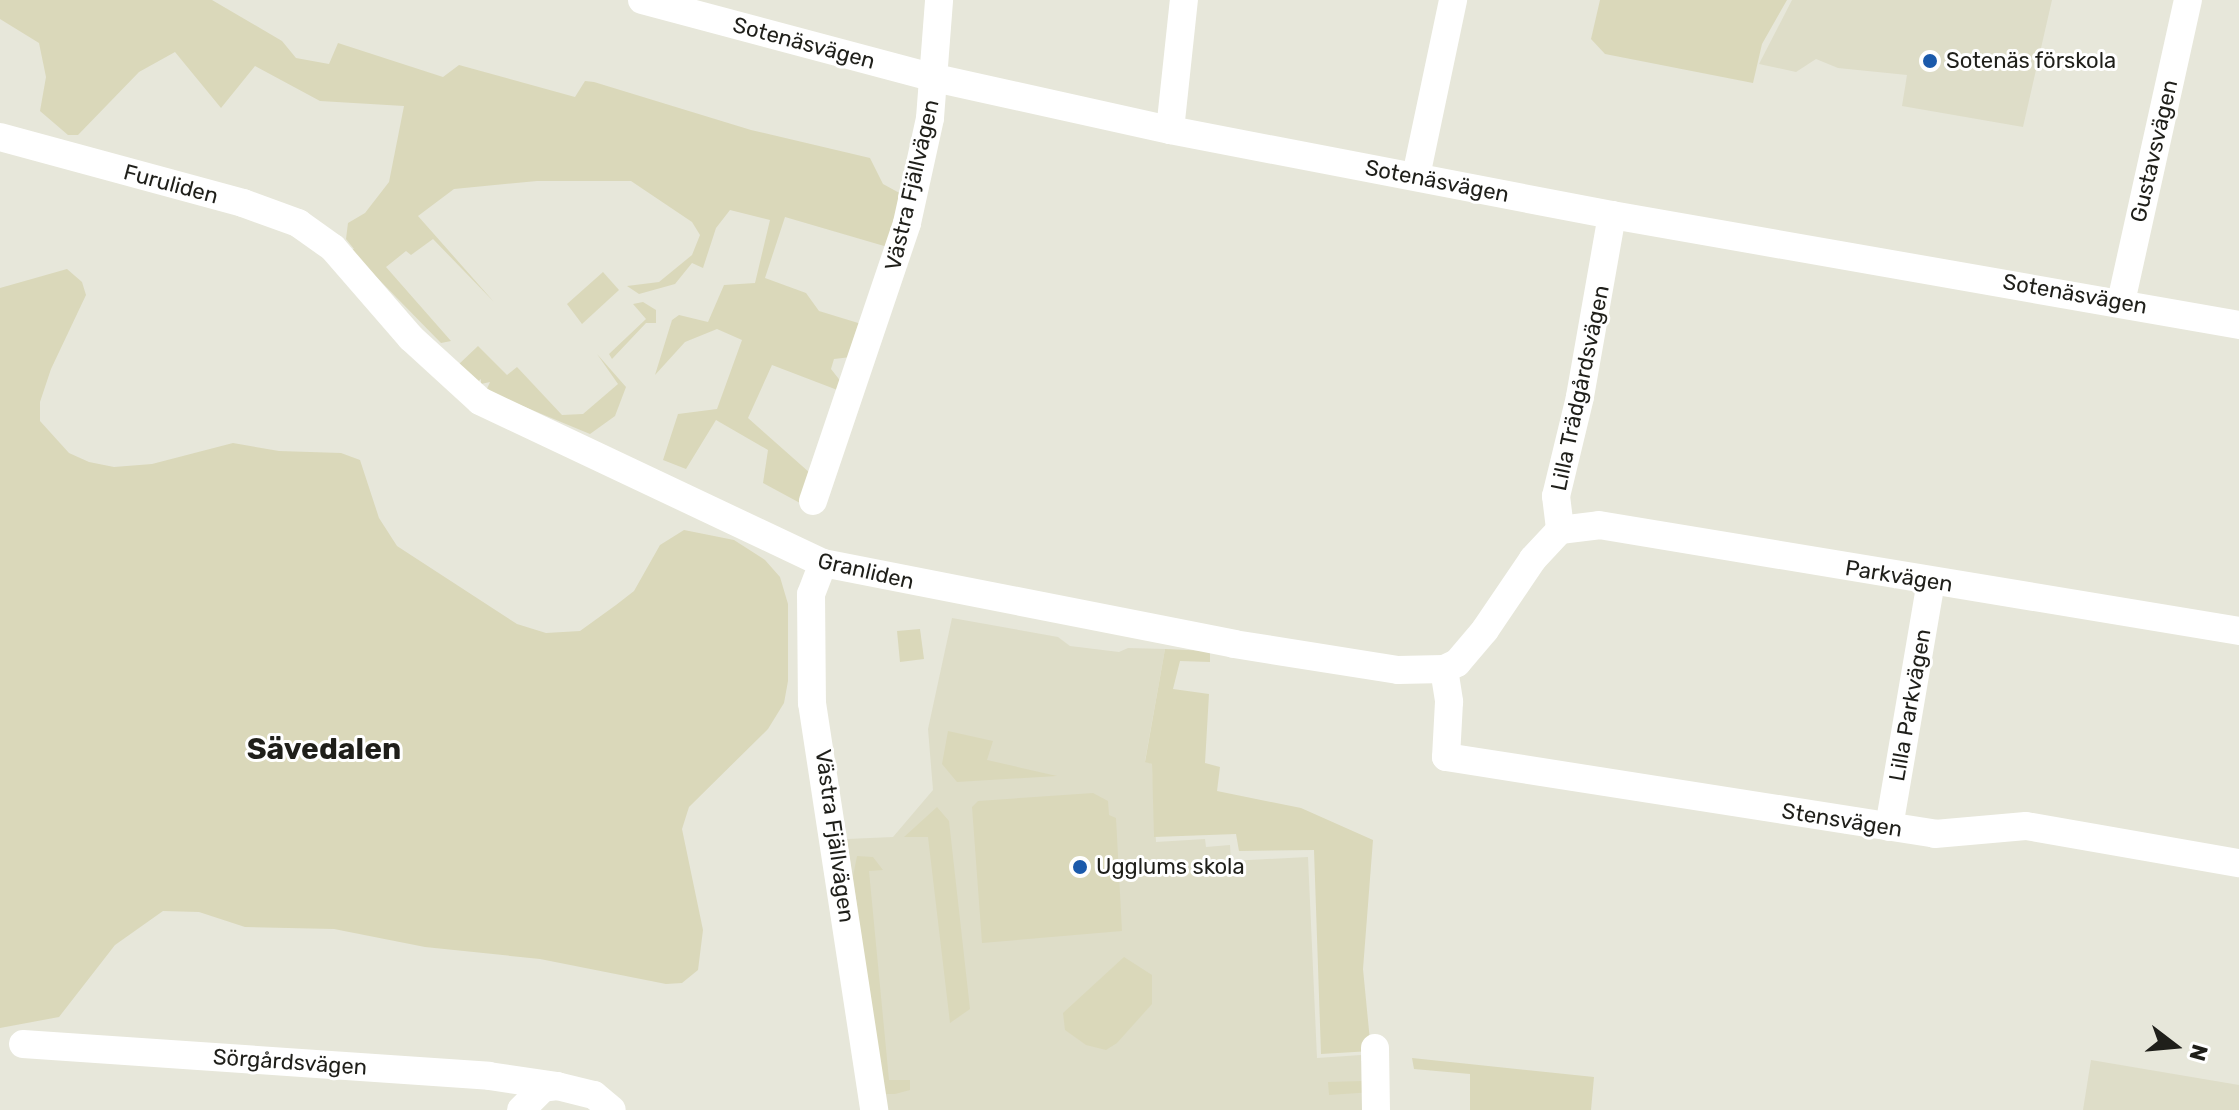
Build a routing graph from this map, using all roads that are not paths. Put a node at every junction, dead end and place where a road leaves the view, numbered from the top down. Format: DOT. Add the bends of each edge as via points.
graph roads {
  1 [pos="642,0"];
  2 [pos="939,0"];
  3 [pos="1184,0"];
  4 [pos="1453,0"];
  5 [pos="2188,0"];
  6 [pos="935,78"];
  7 [pos="1170,130"];
  8 [pos="0,137"];
  9 [pos="1416,176"];
  10 [pos="1612,215"];
  11 [pos="333,248"];
  12 [pos="2121,302"];
  13 [pos="2239,325"];
  14 [pos="813,501"];
  15 [pos="1560,530"];
  16 [pos="823,563"];
  17 [pos="1931,582"];
  18 [pos="2239,631"];
  19 [pos="1444,669"];
  20 [pos="1889,827"];
  21 [pos="2239,863"];
  22 [pos="23,1044"];
  23 [pos="1375,1048"];
  24 [pos="557,1086"];
  25 [pos="521,1110"];
  26 [pos="612,1110"];
  27 [pos="874,1110"];
  28 [pos="1376,1110"];
  1 -- 6 [label="street, Sotenäsvägen"];
  2 -- 6 [label="street, Västra Fjällvägen"];
  3 -- 7 [label="street"];
  4 -- 9 [label="street"];
  5 -- 12 [label="street, Gustavsvägen"];
  6 -- 7 [label="street, Sotenäsvägen"];
  6 -- 14 [label="street, Västra Fjällvägen" via="907,223"];
  7 -- 9 [label="street, Sotenäsvägen"];
  8 -- 11 [label="street, Furuliden" via="276,213"];
  9 -- 10 [label="street, Sotenäsvägen"];
  10 -- 12 [label="street, Sotenäsvägen"];
  10 -- 15 [label="street, Lilla Trädgårdsvägen" via="1583,381 1556,496"];
  11 -- 16 [label="street, Granliden" via="444,372 480,401"];
  12 -- 13 [label="street, Sotenäsvägen"];
  15 -- 17 [label="street, Parkvägen" via="1599,525"];
  15 -- 19 [label="street" via="1533,559 1485,630 1457,663"];
  16 -- 19 [label="street, Granliden" via="1234,644 1398,670"];
  16 -- 27 [label="street, Västra Fjällvägen" via="811,594 812,703"];
  17 -- 18 [label="street, Parkvägen"];
  17 -- 20 [label="street, Lilla Parkvägen"];
  19 -- 20 [label="street, Stensvägen" via="1449,702 1446,757"];
  20 -- 21 [label="street, Stensvägen" via="1953,835 2026,826"];
  22 -- 24 [label="street, Sörgårdsvägen" via="489,1076"];
  23 -- 28 [label="street"];
  24 -- 25 [label="street" via="543,1088"];
  24 -- 26 [label="street, Sörgårdsvägen" via="594,1095"];
}
